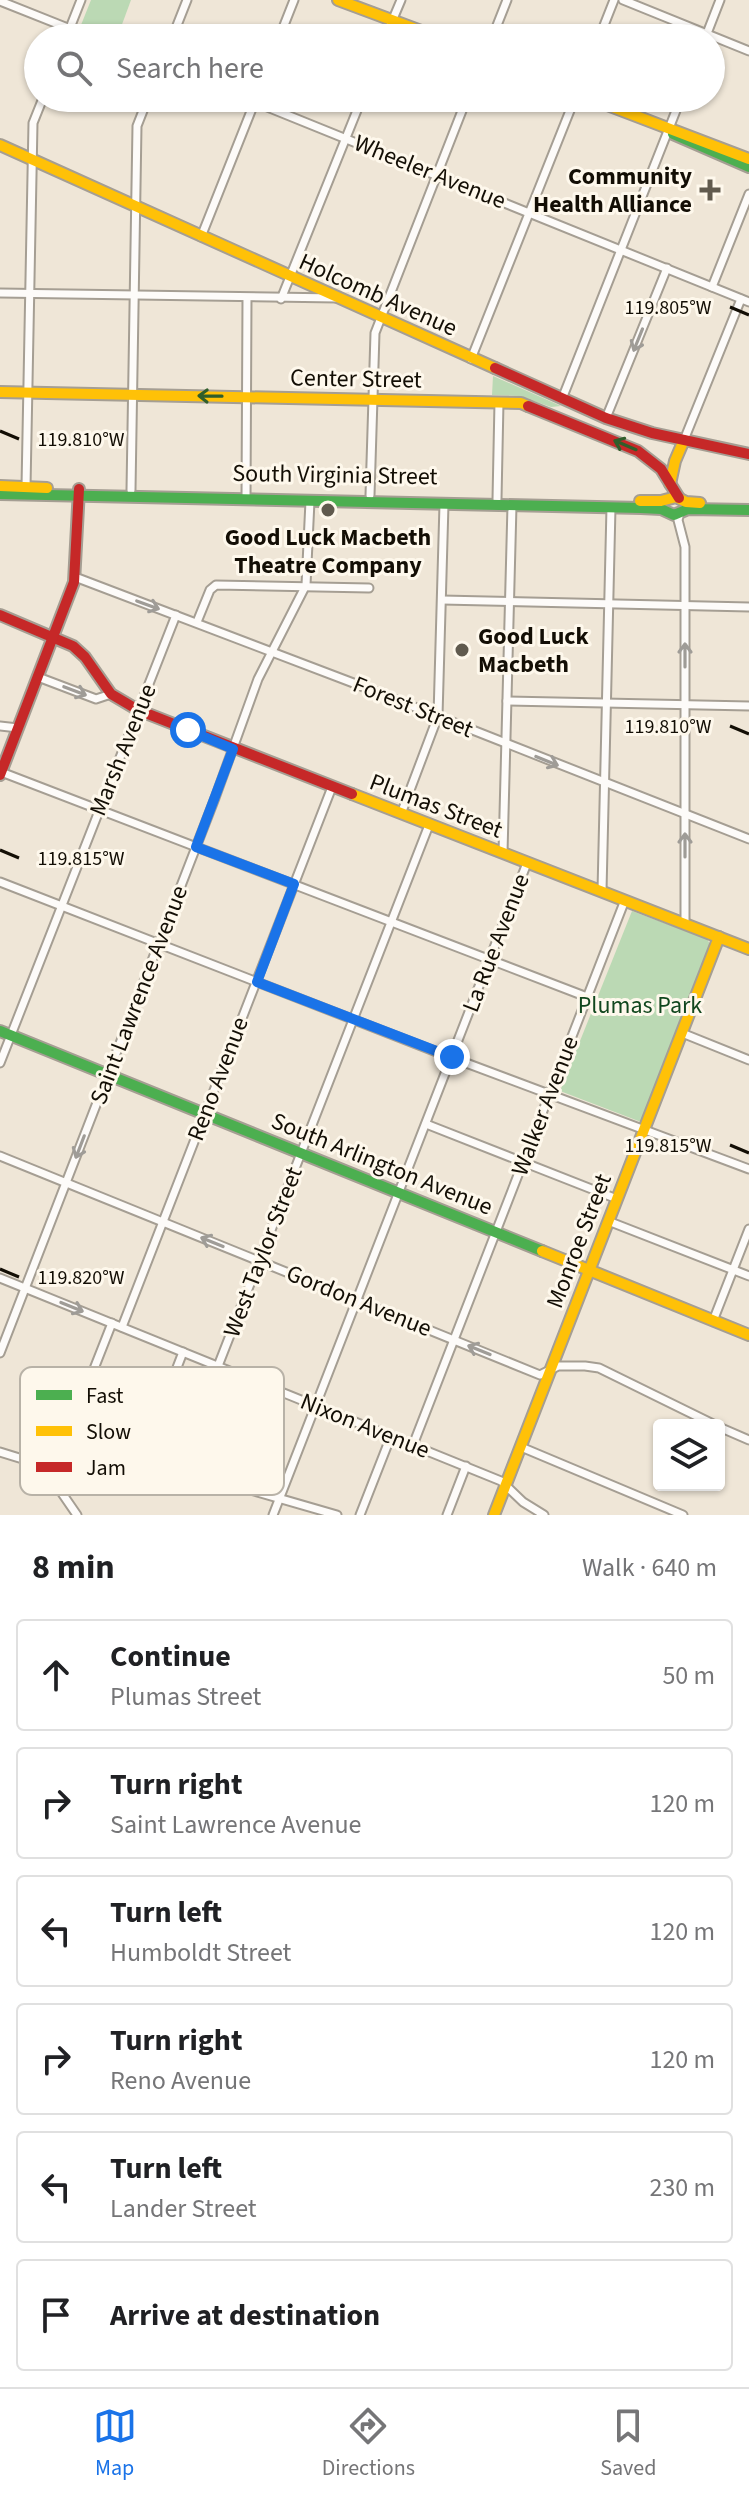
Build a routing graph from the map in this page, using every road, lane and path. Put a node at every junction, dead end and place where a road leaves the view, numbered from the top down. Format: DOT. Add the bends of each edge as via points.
graph roads {
  1 [pos="81,0"];
  2 [pos="187,0"];
  3 [pos="294,0"];
  4 [pos="338,0"];
  5 [pos="357,0"];
  6 [pos="401,0"];
  7 [pos="507,0"];
  8 [pos="614,0"];
  9 [pos="623,0"];
  10 [pos="720,0"];
  11 [pos="0,1"];
  12 [pos="394,19"];
  13 [pos="57,24"];
  14 [pos="71,24"];
  15 [pos="178,24"];
  16 [pos="285,24"];
  17 [pos="392,24"];
  18 [pos="406,24"];
  19 [pos="498,24"];
  20 [pos="605,24"];
  21 [pos="678,24"];
  22 [pos="711,24"];
  23 [pos="725,43"];
  24 [pos="749,51"];
  25 [pos="37,112"];
  26 [pos="142,112"];
  27 [pos="250,112"];
  28 [pos="284,112"];
  29 [pos="356,112"];
  30 [pos="461,112"];
  31 [pos="569,112"];
  32 [pos="624,112"];
  33 [pos="676,112"];
  34 [pos="669,130"];
  35 [pos="346,138"];
  36 [pos="0,145"];
  37 [pos="749,159"];
  38 [pos="32,160"];
  39 [pos="749,167"];
  40 [pos="436,176"];
  41 [pos="749,194"];
  42 [pos="136,207"];
  43 [pos="529,212"];
  44 [pos="201,237"];
  45 [pos="621,249"];
  46 [pos="667,268"];
  47 [pos="291,278"];
  48 [pos="712,287"];
  49 [pos="0,293"];
  50 [pos="29,293"];
  51 [pos="134,295"];
  52 [pos="247,298"];
  53 [pos="337,298"];
  54 [pos="281,299"];
  55 [pos="745,300"];
  56 [pos="380,318"];
  57 [pos="471,359"];
  58 [pos="0,392"];
  59 [pos="29,393"];
  60 [pos="133,395"];
  61 [pos="246,397"];
  62 [pos="562,399"];
  63 [pos="372,400"];
  64 [pos="499,402"];
  65 [pos="606,418"];
  66 [pos="684,440"];
  67 [pos="749,454"];
  68 [pos="675,461"];
  69 [pos="655,464"];
  70 [pos="670,484"];
  71 [pos="26,487"];
  72 [pos="0,490"];
  73 [pos="131,490"];
  74 [pos="78,492"];
  75 [pos="370,495"];
  76 [pos="246,496"];
  77 [pos="340,498"];
  78 [pos="497,499"];
  79 [pos="310,501"];
  80 [pos="448,501"];
  81 [pos="678,504"];
  82 [pos="749,504"];
  83 [pos="512,505"];
  84 [pos="611,507"];
  85 [pos="749,510"];
  86 [pos="75,577"];
  87 [pos="305,587"];
  88 [pos="369,588"];
  89 [pos="442,600"];
  90 [pos="509,602"];
  91 [pos="608,604"];
  92 [pos="685,605"];
  93 [pos="749,607"];
  94 [pos="0,615"];
  95 [pos="176,615"];
  96 [pos="197,622"];
  97 [pos="54,636"];
  98 [pos="271,651"];
  99 [pos="38,677"];
  100 [pos="111,694"];
  101 [pos="507,701"];
  102 [pos="607,703"];
  103 [pos="685,705"];
  104 [pos="749,706"];
  105 [pos="138,710"];
  106 [pos="438,716"];
  107 [pos="0,726"];
  108 [pos="18,728"];
  109 [pos="506,745"];
  110 [pos="233,749"];
  111 [pos="1,773"];
  112 [pos="605,784"];
  113 [pos="332,787"];
  114 [pos="99,809"];
  115 [pos="401,814"];
  116 [pos="685,814"];
  117 [pos="429,825"];
  118 [pos="749,839"];
  119 [pos="196,847"];
  120 [pos="503,853"];
  121 [pos="527,863"];
  122 [pos="0,882"];
  123 [pos="294,884"];
  124 [pos="602,891"];
  125 [pos="625,900"];
  126 [pos="61,906"];
  127 [pos="392,922"];
  128 [pos="685,923"];
  129 [pos="719,937"];
  130 [pos="159,944"];
  131 [pos="749,949"];
  132 [pos="490,960"];
  133 [pos="257,982"];
  134 [pos="587,997"];
  135 [pos="354,1020"];
  136 [pos="5,1033"];
  137 [pos="682,1033"];
  138 [pos="452,1057"];
  139 [pos="749,1060"];
  140 [pos="0,1063"];
  141 [pos="108,1075"];
  142 [pos="550,1094"];
  143 [pos="205,1114"];
  144 [pos="426,1124"];
  145 [pos="644,1130"];
  146 [pos="302,1153"];
  147 [pos="0,1156"];
  148 [pos="523,1162"];
  149 [pos="749,1169"];
  150 [pos="66,1182"];
  151 [pos="399,1192"];
  152 [pos="617,1199"];
  153 [pos="608,1221"];
  154 [pos="163,1222"];
  155 [pos="749,1229"];
  156 [pos="496,1232"];
  157 [pos="260,1261"];
  158 [pos="733,1269"];
  159 [pos="590,1270"];
  160 [pos="749,1276"];
  161 [pos="0,1278"];
  162 [pos="25,1288"];
  163 [pos="357,1300"];
  164 [pos="713,1321"];
  165 [pos="112,1323"];
  166 [pos="122,1327"];
  167 [pos="749,1335"];
  168 [pos="454,1340"];
  169 [pos="183,1352"];
  170 [pos="0,1353"];
  171 [pos="218,1366"];
  172 [pos="95,1367"];
  173 [pos="177,1367"];
  174 [pos="551,1370"];
  175 [pos="284,1393"];
  176 [pos="316,1406"];
  177 [pos="703,1419"];
  178 [pos="725,1430"];
  179 [pos="391,1436"];
  180 [pos="749,1440"];
  181 [pos="413,1445"];
  182 [pos="521,1447"];
  183 [pos="0,1452"];
  184 [pos="20,1458"];
  185 [pos="466,1466"];
  186 [pos="506,1485"];
  187 [pos="284,1487"];
  188 [pos="63,1495"];
  189 [pos="264,1495"];
  190 [pos="281,1495"];
  191 [pos="279,1500"];
  192 [pos="77,1515"];
  193 [pos="273,1515"];
  194 [pos="337,1515"];
  195 [pos="360,1515"];
  196 [pos="447,1515"];
  197 [pos="494,1515"];
  198 [pos="544,1515"];
  199 [pos="683,1515"];
  1 -- 14 [label="street"];
  2 -- 15 [label="street"];
  3 -- 16 [label="street"];
  4 -- 12 [label="main road"];
  5 -- 12 [label="main road"];
  6 -- 12 [label="street"];
  7 -- 19 [label="street"];
  8 -- 20 [label="street"];
  9 -- 21 [label="street"];
  10 -- 22 [label="street"];
  11 -- 13 [label="street"];
  12 -- 17 [label="street"];
  12 -- 18 [label="main road"];
  23 -- 24 [label="street"];
  25 -- 38 [label="street"];
  26 -- 42 [label="street" via="137,126"];
  27 -- 44 [label="street"];
  28 -- 35 [label="street, Wheeler Avenue"];
  29 -- 35 [label="street"];
  30 -- 40 [label="street"];
  31 -- 43 [label="street"];
  32 -- 34 [label="main road"];
  33 -- 34 [label="street"];
  34 -- 37 [label="main road"];
  34 -- 39 [label="main road"];
  34 -- 45 [label="street"];
  35 -- 40 [label="street, Wheeler Avenue"];
  35 -- 47 [label="street"];
  36 -- 38 [label="main road, Holcomb Avenue"];
  38 -- 42 [label="main road, Holcomb Avenue"];
  38 -- 50 [label="street"];
  40 -- 43 [label="street, Wheeler Avenue"];
  40 -- 56 [label="street"];
  41 -- 48 [label="street"];
  42 -- 44 [label="main road, Holcomb Avenue"];
  42 -- 51 [label="street"];
  43 -- 45 [label="street, Wheeler Avenue"];
  43 -- 57 [label="street"];
  44 -- 47 [label="main road, Holcomb Avenue"];
  45 -- 46 [label="street, Wheeler Avenue"];
  45 -- 62 [label="street"];
  46 -- 48 [label="street, Wheeler Avenue"];
  46 -- 65 [label="street, one-way"];
  47 -- 53 [label="main road, Holcomb Avenue"];
  47 -- 54 [label="street"];
  48 -- 55 [label="street, Wheeler Avenue"];
  49 -- 50 [label="street"];
  50 -- 51 [label="street"];
  50 -- 59 [label="street"];
  51 -- 52 [label="street"];
  51 -- 60 [label="street"];
  52 -- 54 [label="street"];
  52 -- 61 [label="street"];
  53 -- 54 [label="street"];
  53 -- 56 [label="main road, Holcomb Avenue"];
  55 -- 66 [label="street"];
  56 -- 57 [label="main road, Holcomb Avenue"];
  56 -- 63 [label="street" via="373,343"];
  57 -- 62 [label="main road, Holcomb Avenue"];
  58 -- 59 [label="main road, Center Street"];
  59 -- 60 [label="main road, Center Street"];
  59 -- 71 [label="street"];
  61 -- 60 [label="main road, Center Street, one-way"];
  60 -- 73 [label="street"];
  61 -- 63 [label="main road, Center Street"];
  61 -- 76 [label="street"];
  62 -- 65 [label="main road, Holcomb Avenue"];
  63 -- 64 [label="main road, Center Street"];
  63 -- 75 [label="street"];
  69 -- 64 [label="main road, Center Street, one-way" via="633,448 530,406"];
  64 -- 78 [label="street"];
  65 -- 66 [label="main road, Holcomb Avenue"];
  66 -- 67 [label="main road, Holcomb Avenue"];
  66 -- 68 [label="main road"];
  68 -- 69 [label="main road"];
  68 -- 70 [label="main road"];
  69 -- 70 [label="main road, Center Street"];
  70 -- 81 [label="main road, Center Street"];
  71 -- 72 [label="main road, South Virginia Street"];
  71 -- 74 [label="main road, South Virginia Street"];
  72 -- 74 [label="main road, South Virginia Street"];
  73 -- 74 [label="main road, South Virginia Street"];
  73 -- 76 [label="main road, South Virginia Street"];
  74 -- 76 [label="main road, South Virginia Street"];
  74 -- 86 [label="main road"];
  75 -- 77 [label="main road, South Virginia Street"];
  75 -- 80 [label="main road, South Virginia Street"];
  76 -- 77 [label="main road, South Virginia Street"];
  76 -- 79 [label="main road, South Virginia Street"];
  77 -- 79 [label="main road, South Virginia Street"];
  77 -- 80 [label="main road, South Virginia Street"];
  78 -- 80 [label="main road, South Virginia Street"];
  78 -- 81 [label="main road, South Virginia Street"];
  79 -- 87 [label="street, Saint Lawrence Avenue"];
  80 -- 83 [label="main road, South Virginia Street"];
  80 -- 89 [label="street"];
  81 -- 82 [label="main road, South Virginia Street"];
  81 -- 84 [label="main road, South Virginia Street" via="665,505 668,512"];
  81 -- 85 [label="main road, South Virginia Street"];
  81 -- 92 [label="street" via="685,547"];
  83 -- 84 [label="main road, South Virginia Street"];
  83 -- 90 [label="street, La Rue Avenue"];
  84 -- 91 [label="street"];
  86 -- 95 [label="street, Forest Street, one-way"];
  86 -- 97 [label="main road"];
  87 -- 88 [label="street"];
  87 -- 96 [label="street" via="215,585"];
  87 -- 98 [label="street, Saint Lawrence Avenue"];
  89 -- 90 [label="street"];
  89 -- 106 [label="street"];
  90 -- 91 [label="street"];
  90 -- 101 [label="street, La Rue Avenue"];
  91 -- 92 [label="street"];
  91 -- 102 [label="street"];
  92 -- 93 [label="street"];
  103 -- 92 [label="street, one-way"];
  94 -- 97 [label="main road, Plumas Street"];
  95 -- 96 [label="street, Forest Street"];
  95 -- 105 [label="street, Marsh Avenue"];
  96 -- 98 [label="street, Forest Street"];
  97 -- 99 [label="main road"];
  97 -- 100 [label="main road, Plumas Street" via="82,653"];
  98 -- 106 [label="street, Forest Street"];
  98 -- 110 [label="street, Saint Lawrence Avenue"];
  99 -- 100 [label="street, Plumas Street, one-way" via="96,699"];
  99 -- 108 [label="main road"];
  100 -- 105 [label="main road, Plumas Street"];
  101 -- 102 [label="street"];
  101 -- 109 [label="street, La Rue Avenue"];
  102 -- 103 [label="street"];
  102 -- 112 [label="street"];
  103 -- 104 [label="street"];
  103 -- 116 [label="street"];
  105 -- 110 [label="main road, Plumas Street"];
  105 -- 114 [label="street, Marsh Avenue"];
  106 -- 109 [label="street, Forest Street"];
  106 -- 115 [label="street"];
  107 -- 108 [label="street"];
  108 -- 111 [label="main road"];
  109 -- 112 [label="street, Forest Street, one-way"];
  109 -- 120 [label="street, La Rue Avenue"];
  110 -- 113 [label="main road, Plumas Street"];
  110 -- 119 [label="street, Saint Lawrence Avenue"];
  111 -- 114 [label="street"];
  112 -- 116 [label="street, Forest Street"];
  112 -- 124 [label="street"];
  113 -- 115 [label="main road, Plumas Street"];
  113 -- 123 [label="street, Reno Avenue"];
  114 -- 119 [label="street"];
  114 -- 126 [label="street, Marsh Avenue"];
  115 -- 117 [label="main road, Plumas Street"];
  116 -- 118 [label="street, Forest Street"];
  128 -- 116 [label="street, one-way"];
  117 -- 120 [label="main road, Plumas Street"];
  117 -- 127 [label="street, West Taylor Street"];
  119 -- 123 [label="street"];
  119 -- 130 [label="street, Saint Lawrence Avenue"];
  120 -- 121 [label="main road, Plumas Street"];
  121 -- 124 [label="main road, Plumas Street"];
  121 -- 132 [label="street, La Rue Avenue"];
  122 -- 126 [label="street"];
  123 -- 127 [label="street"];
  123 -- 133 [label="street, Reno Avenue"];
  124 -- 125 [label="main road, Plumas Street"];
  125 -- 128 [label="main road, Plumas Street"];
  125 -- 134 [label="street, Walker Avenue"];
  126 -- 130 [label="street"];
  126 -- 136 [label="street, Marsh Avenue"];
  127 -- 132 [label="street"];
  127 -- 135 [label="street, West Taylor Street"];
  128 -- 129 [label="main road, Plumas Street"];
  129 -- 131 [label="main road, Plumas Street"];
  129 -- 137 [label="main road, Monroe Street"];
  130 -- 133 [label="street"];
  130 -- 141 [label="street, Saint Lawrence Avenue"];
  132 -- 134 [label="street"];
  132 -- 138 [label="street, La Rue Avenue"];
  133 -- 135 [label="street"];
  133 -- 143 [label="street, Reno Avenue"];
  134 -- 142 [label="street, Walker Avenue"];
  135 -- 138 [label="street"];
  135 -- 146 [label="street, West Taylor Street"];
  136 -- 140 [label="street, Marsh Avenue"];
  136 -- 141 [label="main road, South Arlington Avenue"];
  137 -- 139 [label="street"];
  137 -- 145 [label="main road, Monroe Street"];
  138 -- 142 [label="street"];
  138 -- 144 [label="street, La Rue Avenue"];
  141 -- 143 [label="main road, South Arlington Avenue"];
  141 -- 150 [label="street, Saint Lawrence Avenue, one-way"];
  142 -- 145 [label="street"];
  142 -- 148 [label="street, Walker Avenue"];
  143 -- 146 [label="main road, South Arlington Avenue"];
  143 -- 154 [label="street, Reno Avenue"];
  144 -- 148 [label="street"];
  144 -- 151 [label="street, La Rue Avenue"];
  145 -- 149 [label="street"];
  145 -- 152 [label="main road, Monroe Street"];
  146 -- 151 [label="main road, South Arlington Avenue"];
  146 -- 157 [label="street, West Taylor Street"];
  147 -- 150 [label="street, Gordon Avenue"];
  148 -- 152 [label="street"];
  148 -- 156 [label="street, Walker Avenue"];
  150 -- 154 [label="street, Gordon Avenue"];
  150 -- 162 [label="street, Saint Lawrence Avenue"];
  151 -- 156 [label="main road, South Arlington Avenue"];
  151 -- 163 [label="street, La Rue Avenue"];
  152 -- 153 [label="main road, Monroe Street"];
  153 -- 158 [label="street"];
  153 -- 159 [label="main road, Monroe Street"];
  157 -- 154 [label="street, Gordon Avenue, one-way"];
  154 -- 166 [label="street, Reno Avenue"];
  155 -- 158 [label="street"];
  156 -- 159 [label="main road, South Arlington Avenue"];
  156 -- 168 [label="street, Walker Avenue"];
  157 -- 163 [label="street, Gordon Avenue"];
  157 -- 171 [label="street, West Taylor Street"];
  158 -- 160 [label="street"];
  158 -- 164 [label="street"];
  159 -- 164 [label="main road, South Arlington Avenue"];
  159 -- 174 [label="main road, Monroe Street"];
  161 -- 162 [label="street, Nixon Avenue"];
  162 -- 165 [label="street, Nixon Avenue, one-way"];
  162 -- 170 [label="street, Saint Lawrence Avenue"];
  163 -- 168 [label="street, Gordon Avenue"];
  163 -- 176 [label="street, La Rue Avenue"];
  164 -- 167 [label="main road, South Arlington Avenue"];
  165 -- 166 [label="street, Nixon Avenue"];
  165 -- 172 [label="street"];
  166 -- 169 [label="street, Nixon Avenue"];
  174 -- 168 [label="street, Gordon Avenue, one-way" via="540,1375"];
  168 -- 181 [label="street, Walker Avenue"];
  169 -- 171 [label="street, Nixon Avenue"];
  169 -- 173 [label="street"];
  174 -- 177 [label="street, Gordon Avenue" via="599,1368"];
  174 -- 182 [label="main road, Monroe Street"];
  175 -- 176 [label="street, Nixon Avenue"];
  176 -- 179 [label="street, Nixon Avenue"];
  176 -- 187 [label="street, La Rue Avenue"];
  178 -- 180 [label="street, Gordon Avenue"];
  179 -- 181 [label="street, Nixon Avenue"];
  179 -- 195 [label="street"];
  181 -- 185 [label="street, Nixon Avenue"];
  182 -- 186 [label="main road, Monroe Street"];
  182 -- 199 [label="street"];
  183 -- 184 [label="street"];
  185 -- 186 [label="street, Nixon Avenue"];
  185 -- 196 [label="street"];
  186 -- 197 [label="main road, Monroe Street"];
  186 -- 198 [label="street, Nixon Avenue"];
  188 -- 192 [label="street"];
  189 -- 191 [label="street"];
  190 -- 191 [label="street, La Rue Avenue"];
  191 -- 193 [label="street, La Rue Avenue"];
  191 -- 194 [label="street"];
}
